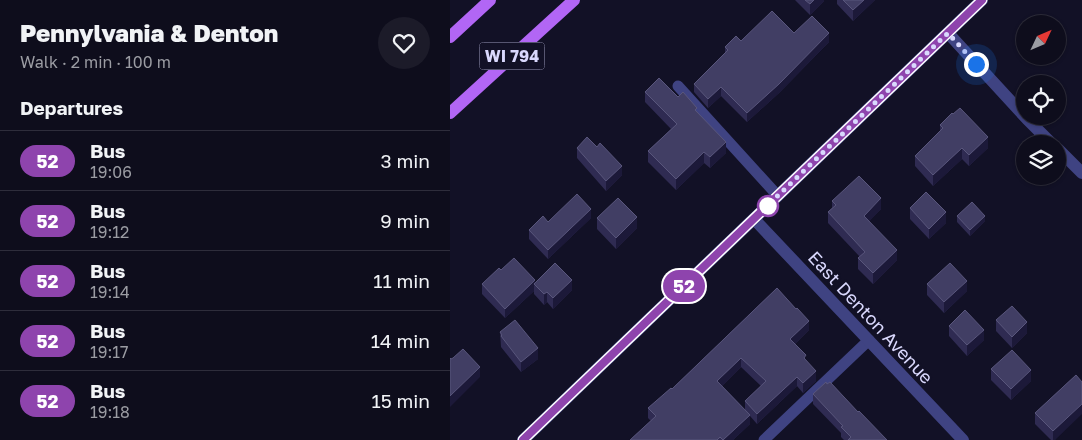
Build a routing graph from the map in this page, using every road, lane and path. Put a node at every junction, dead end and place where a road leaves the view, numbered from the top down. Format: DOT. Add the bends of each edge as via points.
graph roads {
  1 [pos="490,0"];
  2 [pos="574,0"];
  3 [pos="982,0"];
  4 [pos="948,33"];
  5 [pos="450,36"];
  6 [pos="678,86"];
  7 [pos="450,113"];
  8 [pos="1043,135"];
  9 [pos="1066,157"];
  10 [pos="1082,173"];
  11 [pos="778,196"];
  12 [pos="754,218"];
  13 [pos="869,340"];
  14 [pos="523,440"];
  15 [pos="764,440"];
  16 [pos="963,440"];
  1 -- 5 [label="main road, WI 794"];
  2 -- 7 [label="main road, WI 794"];
  3 -- 4 [label="street"];
  4 -- 8 [label="street"];
  4 -- 11 [label="street"];
  6 -- 11 [label="lane"];
  9 -- 10 [label="street"];
  11 -- 12 [label="street"];
  12 -- 13 [label="street, East Denton Avenue"];
  12 -- 14 [label="street"];
  13 -- 15 [label="lane"];
  13 -- 16 [label="street, East Denton Avenue"];
}
